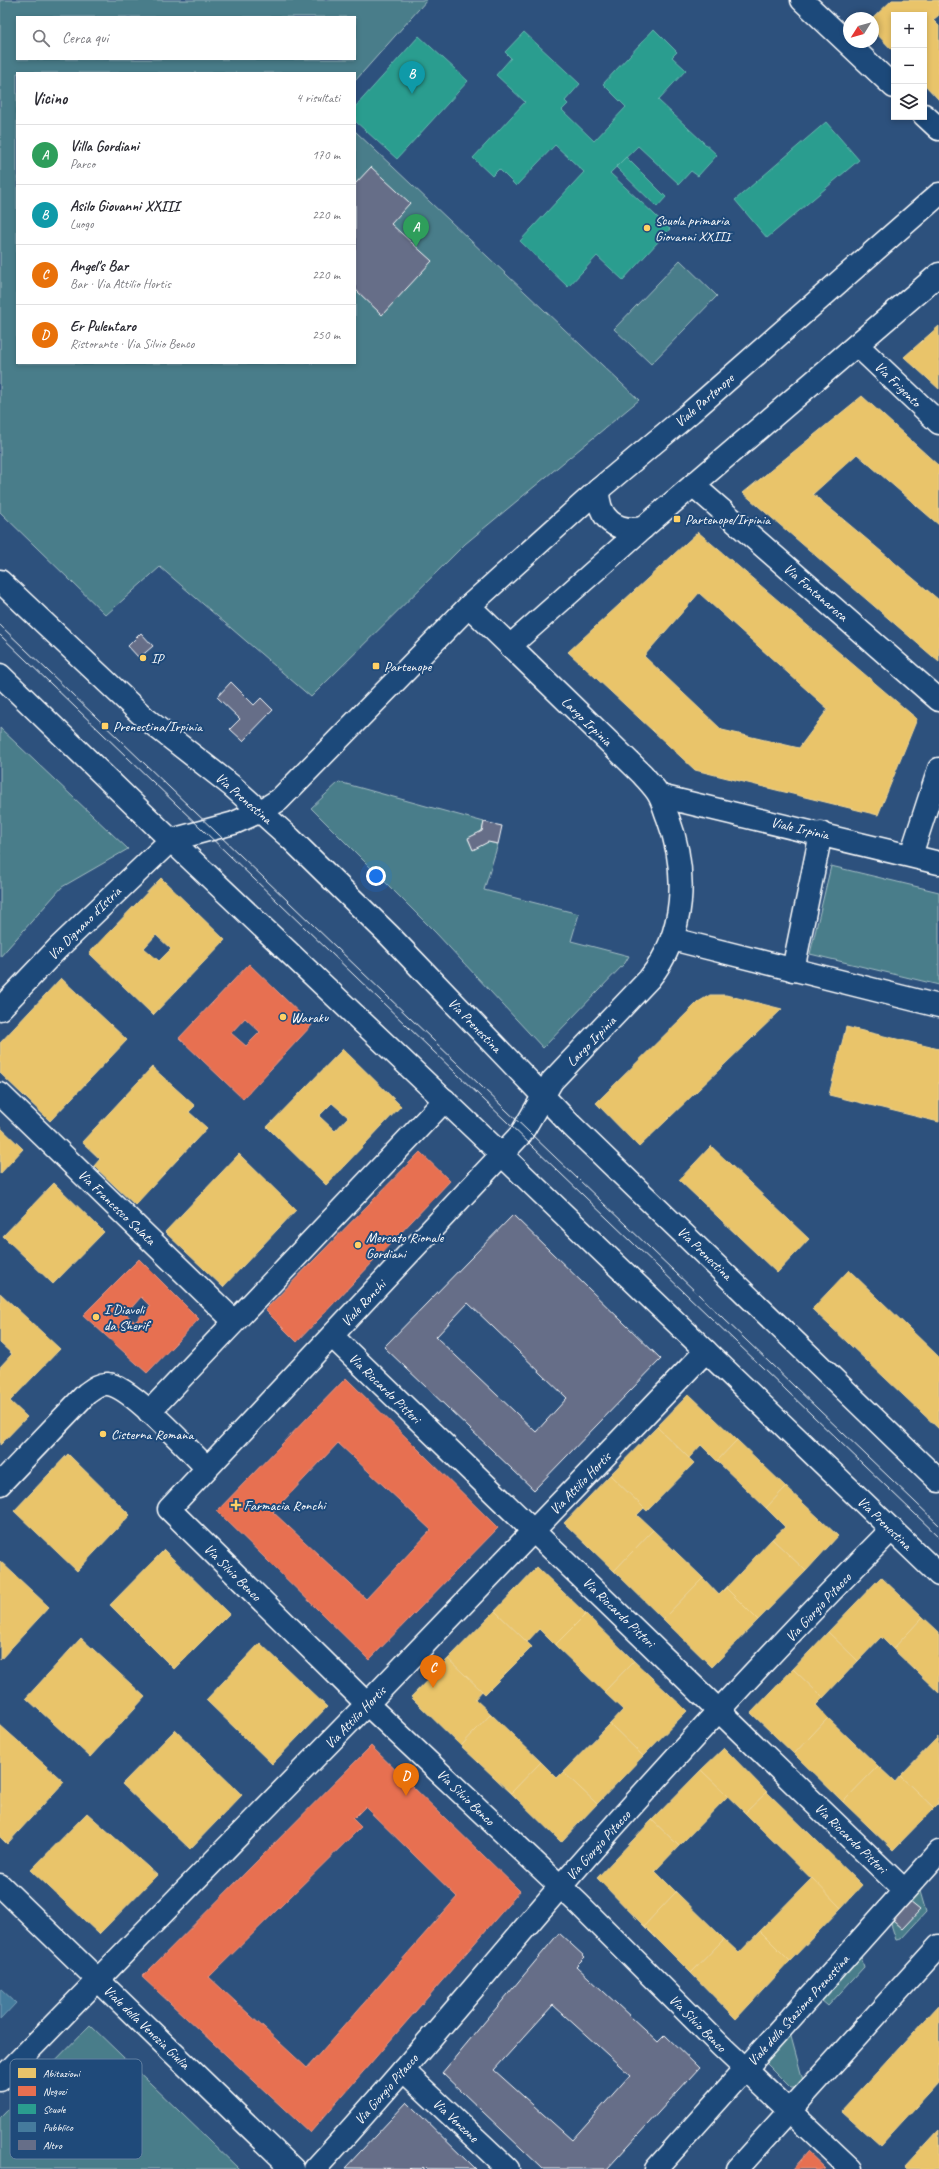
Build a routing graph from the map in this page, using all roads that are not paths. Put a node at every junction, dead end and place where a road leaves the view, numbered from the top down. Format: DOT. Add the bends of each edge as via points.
graph roads {
  1 [pos="802,0"];
  2 [pos="891,84"];
  3 [pos="927,118"];
  4 [pos="939,130"];
  5 [pos="939,194"];
  6 [pos="939,274"];
  7 [pos="857,345"];
  8 [pos="939,423"];
  9 [pos="694,485"];
  10 [pos="598,490"];
  11 [pos="643,528"];
  12 [pos="0,581"];
  13 [pos="469,606"];
  14 [pos="510,646"];
  15 [pos="0,675"];
  16 [pos="939,700"];
  17 [pos="939,769"];
  18 [pos="660,796"];
  19 [pos="261,811"];
  20 [pos="821,833"];
  21 [pos="171,840"];
  22 [pos="911,855"];
  23 [pos="939,862"];
  24 [pos="672,939"];
  25 [pos="793,970"];
  26 [pos="939,1006"];
  27 [pos="0,1008"];
  28 [pos="0,1094"];
  29 [pos="542,1095"];
  30 [pos="445,1100"];
  31 [pos="502,1155"];
  32 [pos="234,1321"];
  33 [pos="332,1336"];
  34 [pos="706,1351"];
  35 [pos="149,1412"];
  36 [pos="207,1468"];
  37 [pos="939,1481"];
  38 [pos="0,1484"];
  39 [pos="168,1509"];
  40 [pos="892,1529"];
  41 [pos="534,1531"];
  42 [pos="939,1575"];
  43 [pos="367,1704"];
  44 [pos="720,1710"];
  45 [pos="939,1852"];
  46 [pos="0,1885"];
  47 [pos="561,1887"];
  48 [pos="904,1890"];
  49 [pos="939,1946"];
  50 [pos="98,1980"];
  51 [pos="21,2059"];
  52 [pos="746,2069"];
  53 [pos="10,2070"];
  54 [pos="403,2070"];
  55 [pos="0,2080"];
  56 [pos="789,2112"];
  57 [pos="293,2169"];
  58 [pos="315,2169"];
  59 [pos="508,2169"];
  60 [pos="656,2169"];
  61 [pos="737,2169"];
  62 [pos="851,2169"];
  1 -- 2 [label="street"];
  3 -- 4 [label="street"];
  5 -- 10 [label="street, Viale Partenope" via="691,412"];
  6 -- 7 [label="street"];
  7 -- 8 [label="street, Via Frigento"];
  7 -- 9 [label="street"];
  9 -- 11 [label="street"];
  9 -- 16 [label="street, Via Fontanarosa"];
  10 -- 11 [label="street" via="599,504 608,520 626,529"];
  10 -- 13 [label="street, Viale Partenope"];
  11 -- 14 [label="street"];
  12 -- 19 [label="street, Via Prenestina" via="146,718"];
  13 -- 14 [label="street, Largo Irpinia"];
  13 -- 19 [label="street" via="279,800"];
  14 -- 18 [label="street, Largo Irpinia" via="642,774"];
  15 -- 21 [label="street, Via Prenestina"];
  17 -- 22 [label="street"];
  18 -- 20 [label="street, Viale Irpinia"];
  18 -- 24 [label="street, Largo Irpinia" via="675,836 680,859 681,892"];
  19 -- 21 [label="street" via="234,823"];
  19 -- 29 [label="street, Via Prenestina" via="390,935"];
  20 -- 22 [label="street, Viale Irpinia"];
  20 -- 25 [label="street"];
  21 -- 27 [label="street, Via Dignano d'Istria" via="58,948"];
  21 -- 30 [label="street, Via Prenestina"];
  22 -- 23 [label="street, Viale Irpinia"];
  24 -- 25 [label="street"];
  24 -- 29 [label="street, Largo Irpinia" via="662,962 653,974"];
  25 -- 26 [label="street"];
  28 -- 32 [label="street, Via Francesco Salata"];
  29 -- 31 [label="street, Viale Ronchi" via="521,1134"];
  29 -- 37 [label="street, Via Prenestina"];
  30 -- 31 [label="street, Via Prenestina"];
  30 -- 32 [label="street"];
  31 -- 33 [label="street, Viale Ronchi"];
  31 -- 34 [label="street, Via Prenestina"];
  32 -- 35 [label="street"];
  33 -- 36 [label="street, Viale Ronchi"];
  33 -- 41 [label="street, Via Riccardo Pitteri"];
  34 -- 40 [label="street, Via Prenestina"];
  34 -- 41 [label="street, Via Attilio Hortis"];
  35 -- 36 [label="street"];
  35 -- 38 [label="street" via="118,1388 103,1384 86,1394"];
  36 -- 39 [label="street, Viale Ronchi"];
  39 -- 43 [label="street, Via Silvio Benco"];
  40 -- 42 [label="street, Via Prenestina"];
  40 -- 44 [label="street, Via Giorgio Pitacco"];
  41 -- 43 [label="street, Via Attilio Hortis"];
  41 -- 44 [label="street, Via Riccardo Pitteri"];
  43 -- 47 [label="street, Via Silvio Benco"];
  43 -- 50 [label="street, Via Attilio Hortis"];
  44 -- 47 [label="street, Via Giorgio Pitacco"];
  44 -- 48 [label="street, Via Riccardo Pitteri"];
  45 -- 48 [label="street, Viale della Stazione Prenestina"];
  46 -- 50 [label="street, Viale della Venezia Giulia"];
  47 -- 52 [label="street, Via Silvio Benco"];
  47 -- 54 [label="street, Via Giorgio Pitacco"];
  48 -- 52 [label="street, Viale della Stazione Prenestina"];
  49 -- 56 [label="street"];
  50 -- 51 [label="street, Via Attilio Hortis"];
  50 -- 57 [label="street, Viale della Venezia Giulia"];
  52 -- 56 [label="street, Via Silvio Benco"];
  52 -- 60 [label="street, Viale della Stazione Prenestina"];
  53 -- 55 [label="street, Via Attilio Hortis"];
  54 -- 58 [label="street, Via Giorgio Pitacco"];
  54 -- 59 [label="street, Via Venzone"];
  56 -- 61 [label="street"];
  56 -- 62 [label="street, Via Silvio Benco"];
}
